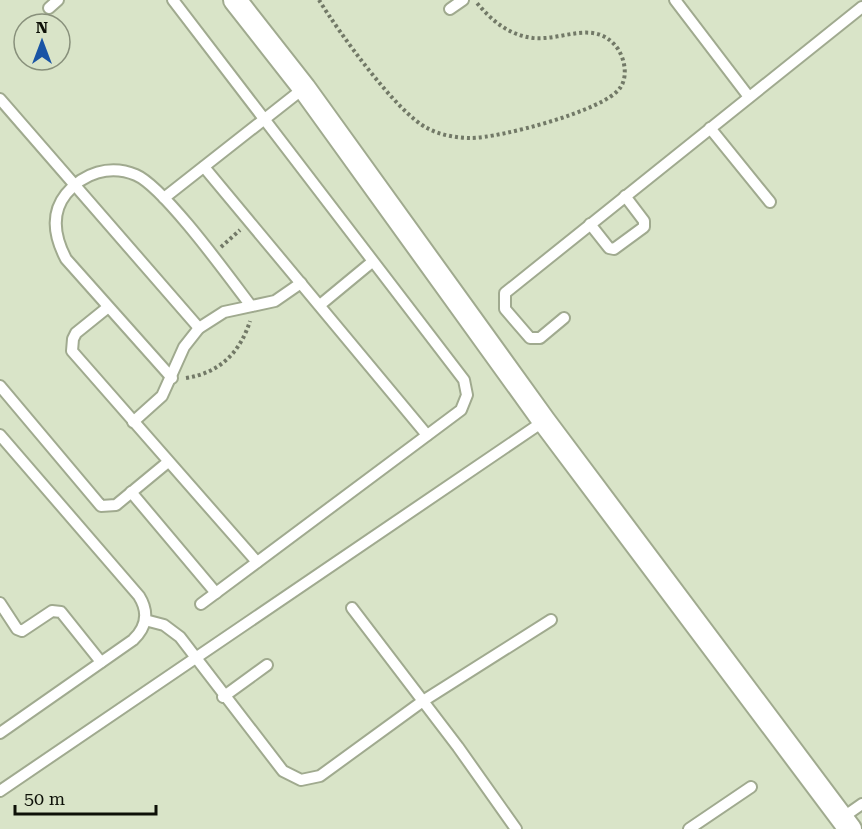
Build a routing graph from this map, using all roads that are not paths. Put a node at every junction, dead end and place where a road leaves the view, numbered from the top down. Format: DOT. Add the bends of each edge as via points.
graph roads {
  1 [pos="58,0"];
  2 [pos="173,0"];
  3 [pos="235,0"];
  4 [pos="463,0"];
  5 [pos="675,0"];
  6 [pos="862,7"];
  7 [pos="49,8"];
  8 [pos="450,9"];
  9 [pos="304,88"];
  10 [pos="749,97"];
  11 [pos="0,99"];
  12 [pos="264,120"];
  13 [pos="710,128"];
  14 [pos="204,167"];
  15 [pos="74,184"];
  16 [pos="624,196"];
  17 [pos="164,198"];
  18 [pos="770,202"];
  19 [pos="590,224"];
  20 [pos="372,262"];
  21 [pos="301,283"];
  22 [pos="320,305"];
  23 [pos="251,306"];
  24 [pos="107,308"];
  25 [pos="564,318"];
  26 [pos="199,328"];
  27 [pos="172,378"];
  28 [pos="0,387"];
  29 [pos="544,421"];
  30 [pos="133,422"];
  31 [pos="0,435"];
  32 [pos="427,435"];
  33 [pos="168,462"];
  34 [pos="131,492"];
  35 [pos="257,562"];
  36 [pos="216,592"];
  37 [pos="0,603"];
  38 [pos="201,604"];
  39 [pos="352,608"];
  40 [pos="145,620"];
  41 [pos="551,620"];
  42 [pos="194,657"];
  43 [pos="101,662"];
  44 [pos="267,664"];
  45 [pos="223,697"];
  46 [pos="423,700"];
  47 [pos="0,733"];
  48 [pos="751,787"];
  49 [pos="0,791"];
  50 [pos="862,804"];
  51 [pos="846,824"];
  52 [pos="516,829"];
  53 [pos="689,829"];
  1 -- 7 [label="lane"];
  2 -- 12 [label="lane"];
  3 -- 9 [label="street"];
  4 -- 8 [label="lane"];
  5 -- 10 [label="lane"];
  6 -- 10 [label="lane"];
  9 -- 12 [label="lane"];
  9 -- 29 [label="street"];
  10 -- 13 [label="lane"];
  11 -- 15 [label="lane"];
  12 -- 14 [label="lane"];
  12 -- 20 [label="lane"];
  13 -- 16 [label="lane"];
  13 -- 18 [label="lane"];
  14 -- 17 [label="lane"];
  14 -- 21 [label="lane"];
  15 -- 17 [label="lane" via="104,170 121,170 137,175"];
  15 -- 24 [label="lane" via="57,212 58,244 80,278"];
  15 -- 26 [label="lane"];
  16 -- 19 [label="lane"];
  16 -- 19 [label="lane" via="644,220 644,227 618,248 611,249"];
  17 -- 23 [label="lane"];
  19 -- 25 [label="lane" via="509,289 504,298 505,309 530,338 540,338"];
  20 -- 22 [label="lane"];
  20 -- 32 [label="lane" via="467,387 461,410"];
  21 -- 22 [label="lane"];
  21 -- 23 [label="lane" via="275,301"];
  22 -- 32 [label="lane"];
  23 -- 26 [label="lane" via="224,312"];
  24 -- 27 [label="lane"];
  24 -- 30 [label="lane" via="76,333 72,351"];
  26 -- 27 [label="lane" via="184,347"];
  27 -- 30 [label="lane" via="162,396"];
  28 -- 34 [label="lane" via="97,503 111,507"];
  29 -- 42 [label="lane"];
  29 -- 51 [label="street"];
  30 -- 33 [label="lane"];
  31 -- 40 [label="lane" via="139,596"];
  32 -- 35 [label="lane"];
  33 -- 34 [label="lane"];
  33 -- 35 [label="lane"];
  34 -- 36 [label="lane"];
  35 -- 36 [label="lane"];
  36 -- 38 [label="lane"];
  37 -- 43 [label="lane" via="22,631 52,611 61,612"];
  39 -- 46 [label="lane"];
  40 -- 42 [label="lane" via="172,630"];
  40 -- 43 [label="lane" via="139,635"];
  41 -- 46 [label="lane"];
  42 -- 45 [label="lane"];
  42 -- 49 [label="lane"];
  43 -- 47 [label="lane"];
  44 -- 45 [label="lane"];
  45 -- 46 [label="lane" via="283,771 301,780 320,776"];
  46 -- 52 [label="lane"];
  48 -- 53 [label="lane"];
  50 -- 51 [label="lane"];
}
